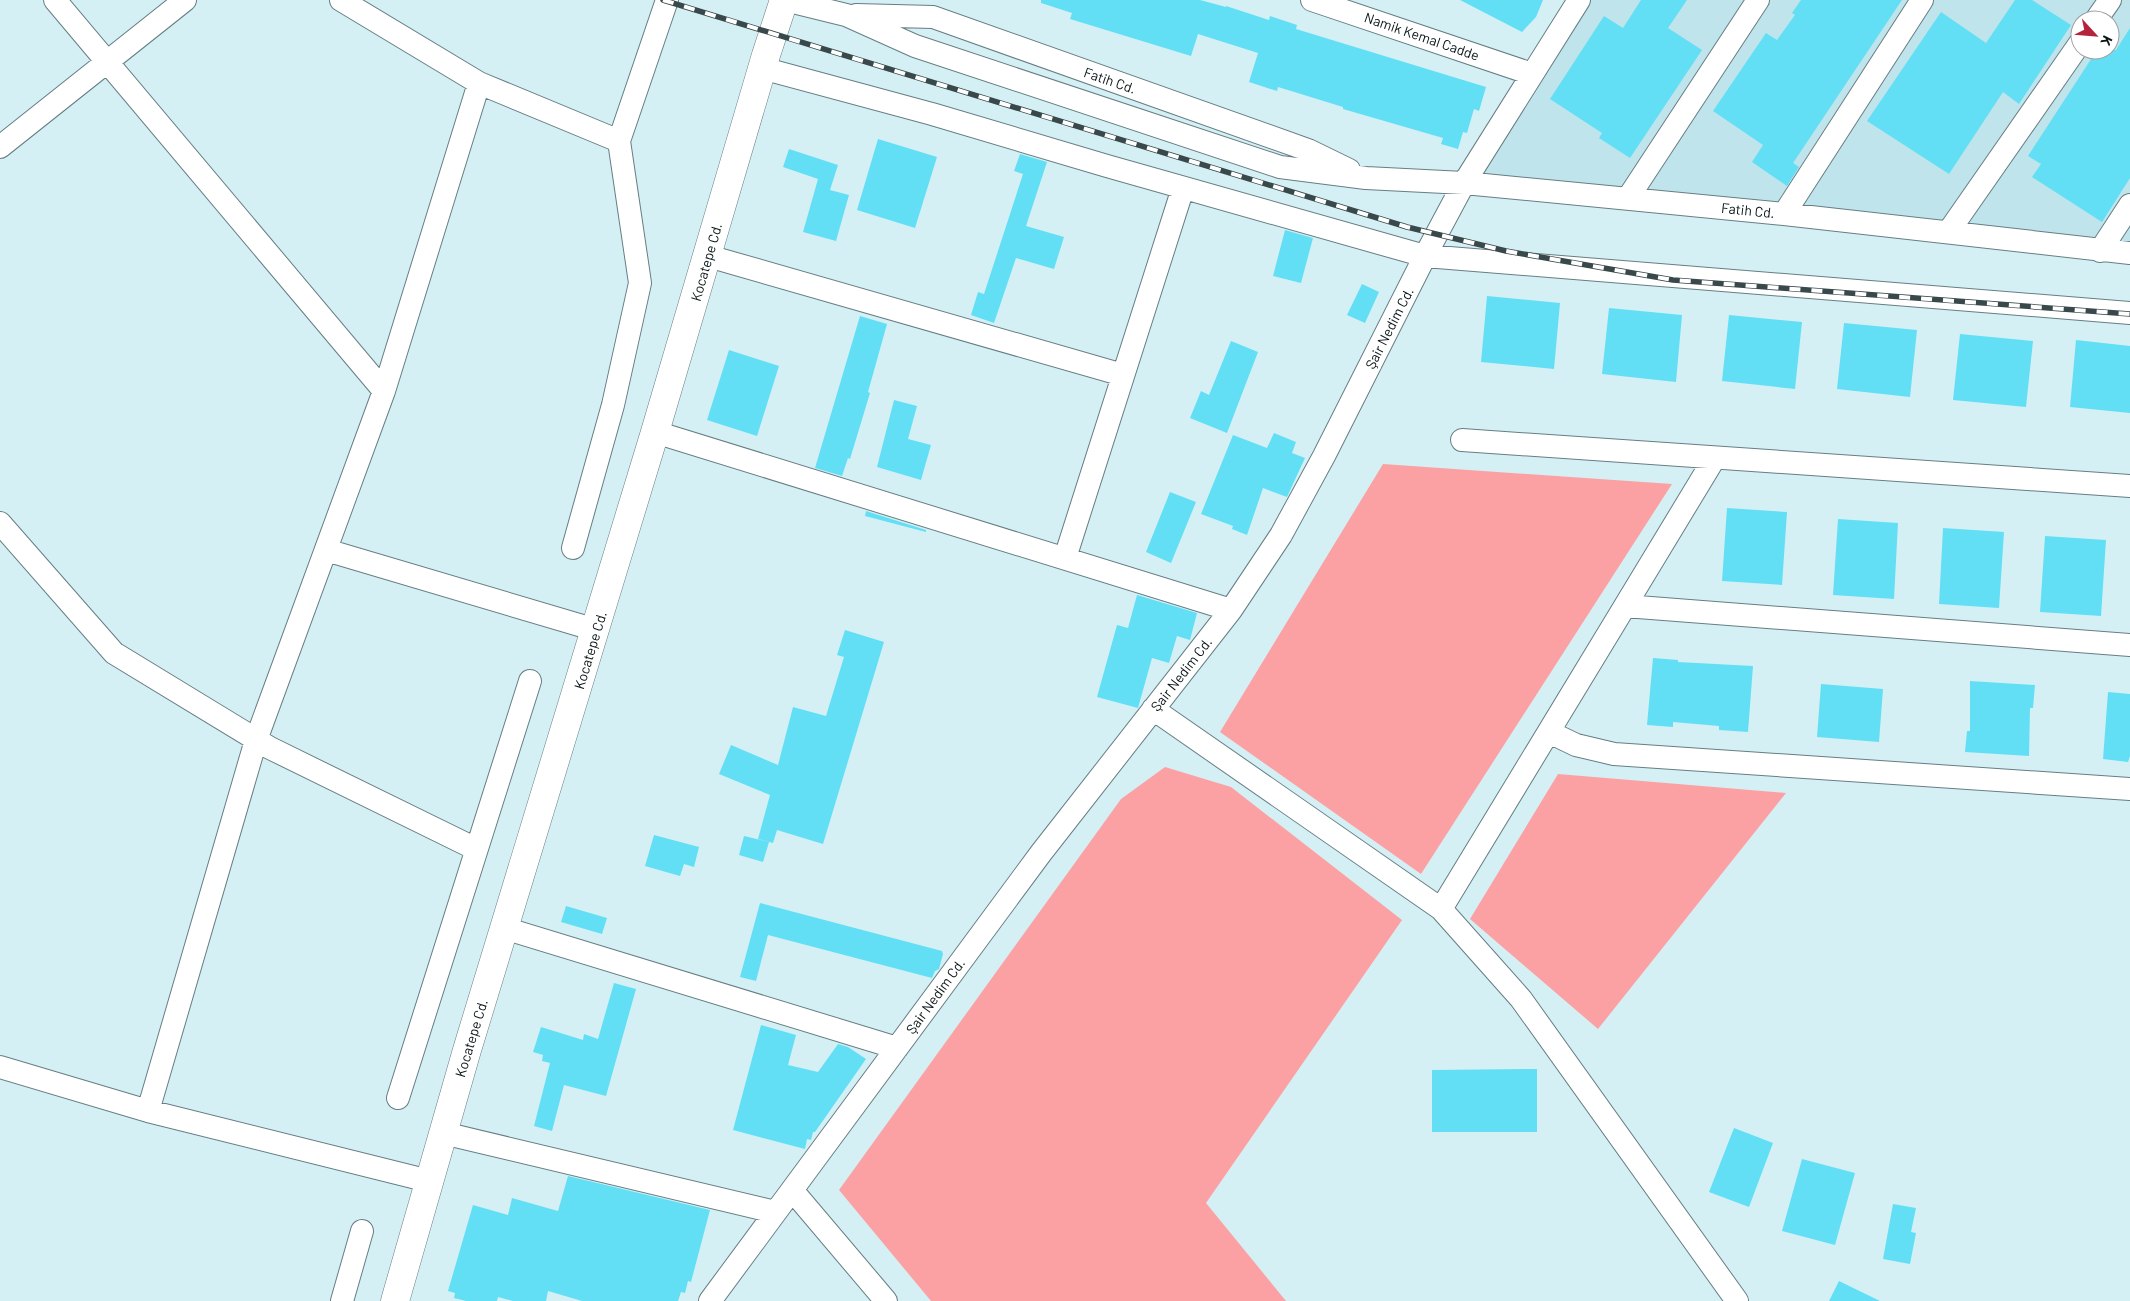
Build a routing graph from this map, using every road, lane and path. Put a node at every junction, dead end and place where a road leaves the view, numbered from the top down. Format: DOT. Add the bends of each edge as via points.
graph roads {
  1 [pos="55,0"];
  2 [pos="185,0"];
  3 [pos="342,0"];
  4 [pos="667,0"];
  5 [pos="784,0"];
  6 [pos="1312,0"];
  7 [pos="1579,0"];
  8 [pos="1758,0"];
  9 [pos="1922,0"];
  10 [pos="1350,5"];
  11 [pos="846,15"];
  12 [pos="2070,57"];
  13 [pos="106,63"];
  14 [pos="762,68"];
  15 [pos="1532,74"];
  16 [pos="479,83"];
  17 [pos="619,141"];
  18 [pos="0,147"];
  19 [pos="1366,178"];
  20 [pos="1464,183"];
  21 [pos="1183,188"];
  22 [pos="1628,198"];
  23 [pos="2130,205"];
  24 [pos="1784,214"];
  25 [pos="1949,231"];
  26 [pos="2100,250"];
  27 [pos="2130,253"];
  28 [pos="708,256"];
  29 [pos="1425,256"];
  30 [pos="2130,313"];
  31 [pos="1123,375"];
  32 [pos="384,391"];
  33 [pos="656,432"];
  34 [pos="1462,440"];
  35 [pos="1714,459"];
  36 [pos="2130,486"];
  37 [pos="0,523"];
  38 [pos="573,548"];
  39 [pos="326,550"];
  40 [pos="1065,558"];
  41 [pos="1625,606"];
  42 [pos="1231,610"];
  43 [pos="596,630"];
  44 [pos="2130,645"];
  45 [pos="530,681"];
  46 [pos="1153,710"];
  47 [pos="1549,732"];
  48 [pos="256,740"];
  49 [pos="2130,790"];
  50 [pos="476,850"];
  51 [pos="1441,908"];
  52 [pos="504,928"];
  53 [pos="897,1048"];
  54 [pos="0,1067"];
  55 [pos="398,1098"];
  56 [pos="148,1111"];
  57 [pos="443,1133"];
  58 [pos="429,1181"];
  59 [pos="792,1190"];
  60 [pos="775,1212"];
  61 [pos="362,1231"];
  62 [pos="342,1301"];
  63 [pos="395,1301"];
  64 [pos="710,1301"];
  65 [pos="886,1301"];
  66 [pos="1737,1301"];
  1 -- 13 [label="street"];
  2 -- 13 [label="street"];
  3 -- 16 [label="street"];
  4 -- 17 [label="street"];
  5 -- 11 [label="street, Fatih Cd."];
  5 -- 14 [label="main road, Kocatepe Cd."];
  6 -- 10 [label="street, Namik Kemal Cadde"];
  7 -- 15 [label="street, Şair Nedim Cd."];
  8 -- 22 [label="street"];
  9 -- 24 [label="street"];
  10 -- 15 [label="street, Namik Kemal Cadde"];
  11 -- 19 [label="street, Fatih Cd." via="915,46 1280,167"];
  11 -- 19 [label="street, Fatih Cd." via="933,18 1308,150"];
  12 -- 25 [label="street"];
  13 -- 18 [label="street"];
  13 -- 32 [label="street"];
  14 -- 21 [label="street"];
  14 -- 28 [label="main road, Kocatepe Cd."];
  15 -- 20 [label="street, Şair Nedim Cd."];
  16 -- 17 [label="street"];
  16 -- 32 [label="street"];
  17 -- 38 [label="street" via="640,283 612,405"];
  19 -- 20 [label="street, Fatih Cd."];
  20 -- 22 [label="street, Fatih Cd."];
  20 -- 29 [label="street, Şair Nedim Cd."];
  21 -- 29 [label="street"];
  21 -- 31 [label="street"];
  22 -- 24 [label="street, Fatih Cd."];
  23 -- 26 [label="street"];
  24 -- 25 [label="street, Fatih Cd."];
  25 -- 26 [label="street, Fatih Cd."];
  26 -- 27 [label="street, Fatih Cd."];
  28 -- 31 [label="street"];
  28 -- 33 [label="main road, Kocatepe Cd."];
  29 -- 30 [label="street"];
  29 -- 42 [label="street, Şair Nedim Cd." via="1281,535"];
  31 -- 40 [label="street"];
  32 -- 39 [label="street"];
  33 -- 40 [label="street"];
  33 -- 43 [label="main road, Kocatepe Cd."];
  34 -- 35 [label="street"];
  35 -- 36 [label="street"];
  35 -- 41 [label="street"];
  37 -- 48 [label="street" via="114,653"];
  39 -- 43 [label="street"];
  39 -- 48 [label="street"];
  40 -- 42 [label="street"];
  41 -- 44 [label="street"];
  41 -- 47 [label="street"];
  42 -- 46 [label="street, Şair Nedim Cd."];
  43 -- 52 [label="main road, Kocatepe Cd."];
  45 -- 50 [label="street"];
  46 -- 51 [label="street"];
  46 -- 53 [label="street, Şair Nedim Cd." via="1041,853"];
  47 -- 49 [label="street" via="1576,745 1614,754"];
  47 -- 51 [label="street"];
  48 -- 50 [label="street"];
  48 -- 56 [label="street"];
  50 -- 55 [label="street"];
  51 -- 66 [label="street" via="1521,999"];
  52 -- 53 [label="street"];
  52 -- 57 [label="main road, Kocatepe Cd."];
  53 -- 59 [label="street, Şair Nedim Cd."];
  54 -- 56 [label="street"];
  56 -- 58 [label="street"];
  57 -- 58 [label="main road, Kocatepe Cd."];
  57 -- 60 [label="street"];
  58 -- 63 [label="main road, Kocatepe Cd."];
  59 -- 60 [label="street, Şair Nedim Cd."];
  59 -- 65 [label="street"];
  60 -- 64 [label="street, Şair Nedim Cd."];
  61 -- 62 [label="street"];
}
